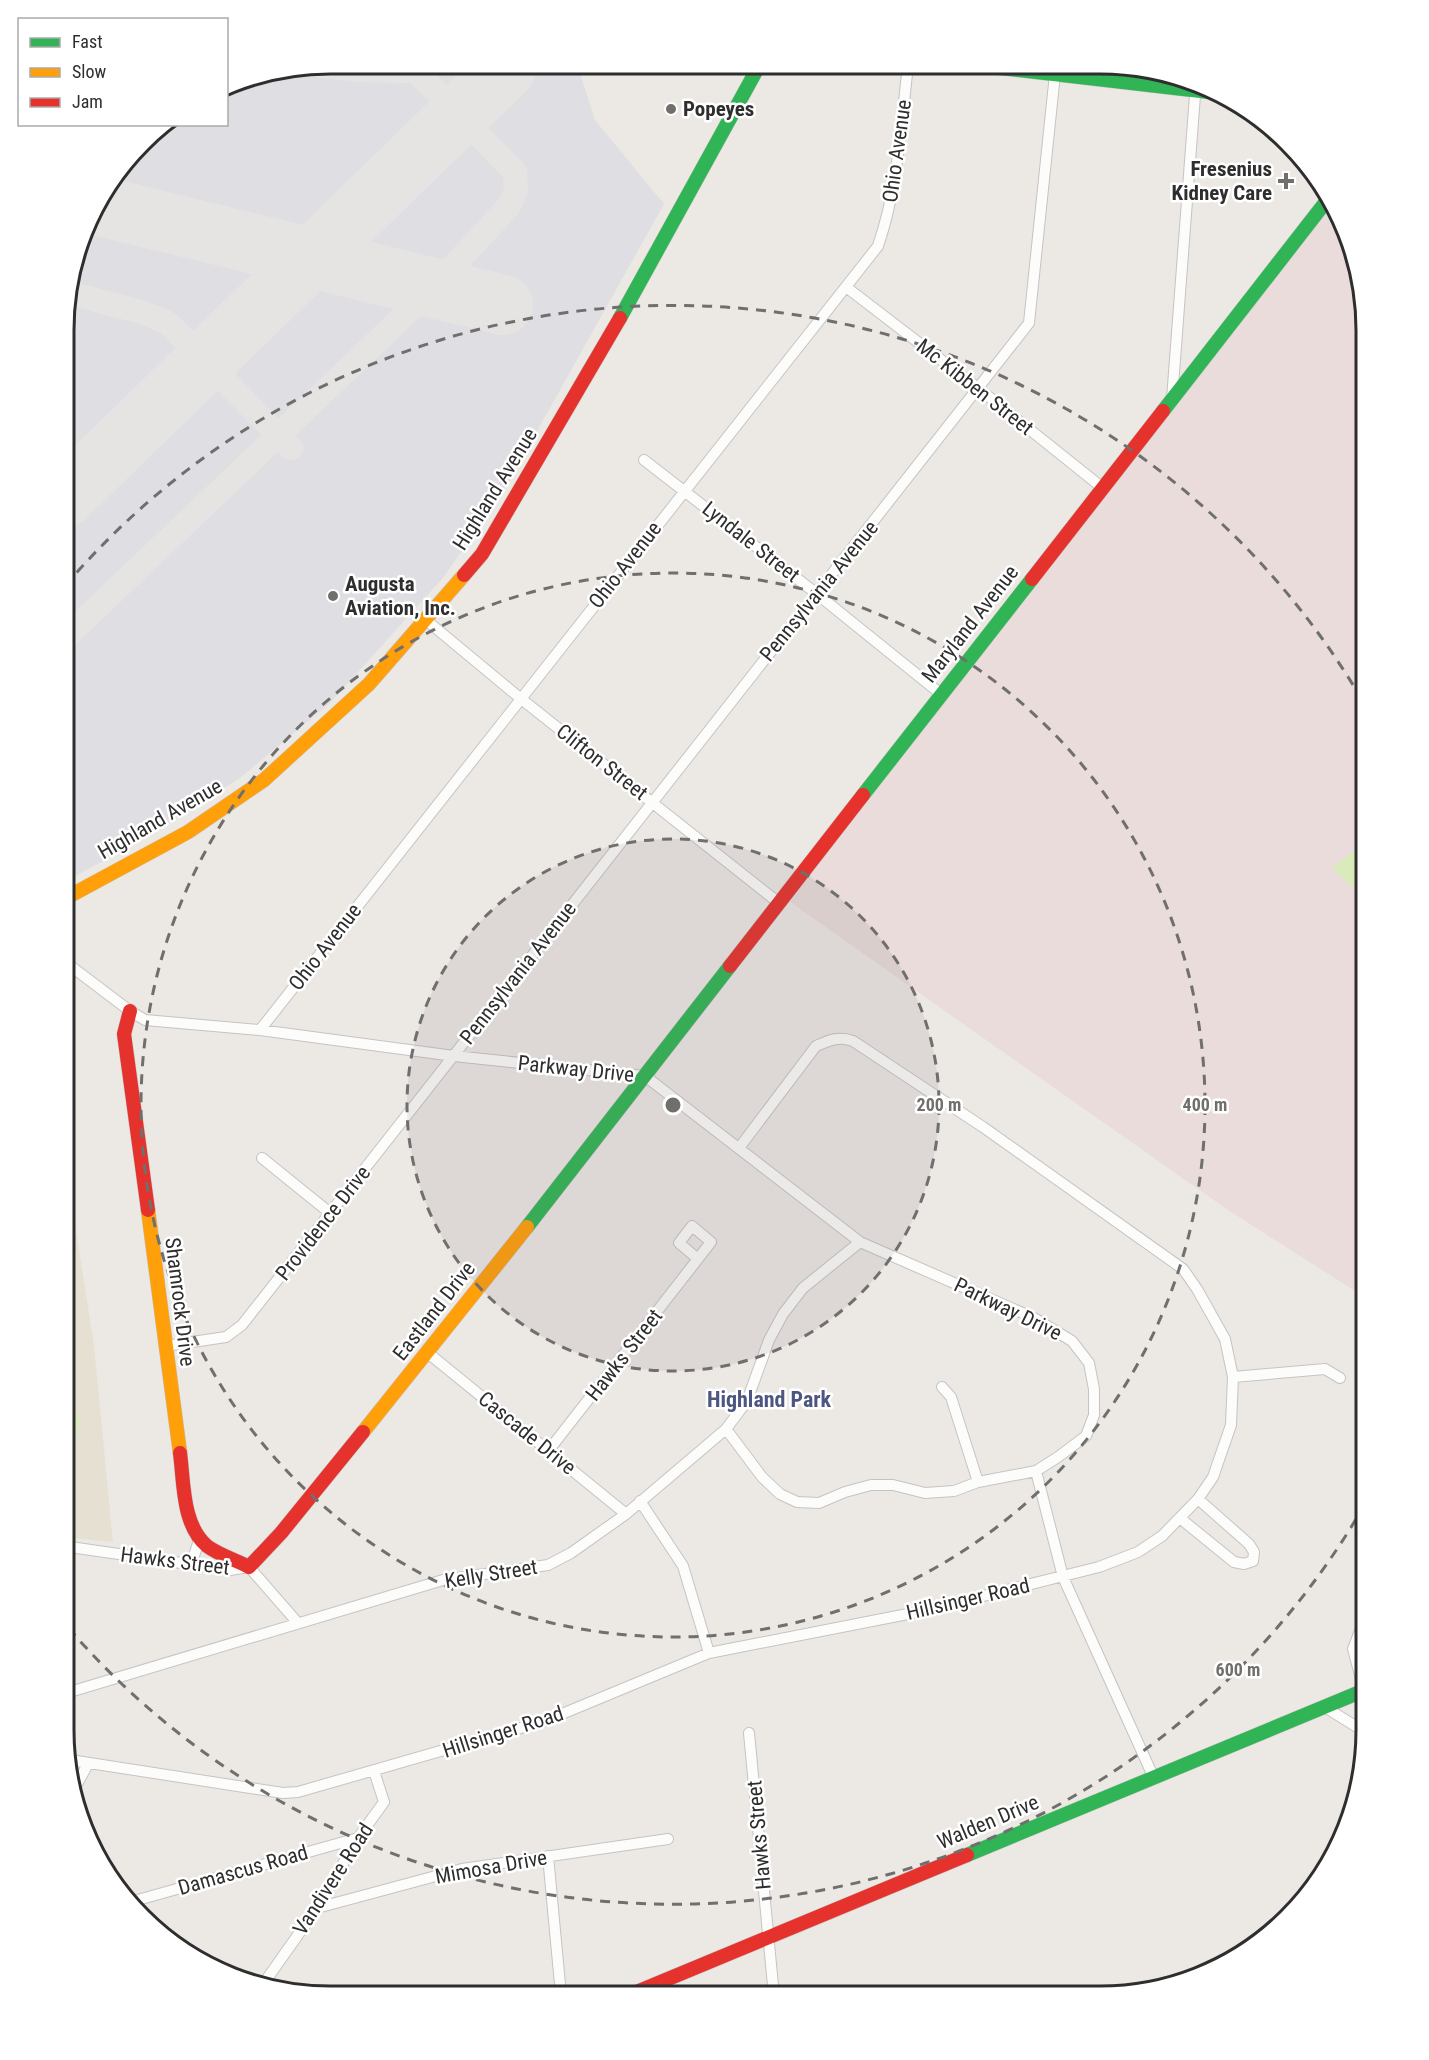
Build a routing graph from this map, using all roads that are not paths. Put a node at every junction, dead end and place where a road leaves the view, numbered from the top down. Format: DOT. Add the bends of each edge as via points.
graph roads {
  1 [pos="754,74"];
  2 [pos="907,74"];
  3 [pos="1055,74"];
  4 [pos="1172,84"];
  5 [pos="1196,92"];
  6 [pos="1323,206"];
  7 [pos="846,287"];
  8 [pos="979,388"];
  9 [pos="1172,403"];
  10 [pos="644,460"];
  11 [pos="1104,489"];
  12 [pos="684,490"];
  13 [pos="817,594"];
  14 [pos="426,620"];
  15 [pos="941,694"];
  16 [pos="520,698"];
  17 [pos="652,801"];
  18 [pos="74,894"];
  19 [pos="779,903"];
  20 [pos="74,969"];
  21 [pos="130,1011"];
  22 [pos="260,1030"];
  23 [pos="453,1056"];
  24 [pos="645,1076"];
  25 [pos="739,1148"];
  26 [pos="262,1158"];
  27 [pos="330,1213"];
  28 [pos="860,1242"];
  29 [pos="698,1259"];
  30 [pos="165,1346"];
  31 [pos="428,1353"];
  32 [pos="1233,1377"];
  33 [pos="1340,1378"];
  34 [pos="942,1387"];
  35 [pos="726,1429"];
  36 [pos="549,1450"];
  37 [pos="1036,1472"];
  38 [pos="978,1482"];
  39 [pos="1198,1499"];
  40 [pos="640,1501"];
  41 [pos="626,1514"];
  42 [pos="1181,1519"];
  43 [pos="199,1540"];
  44 [pos="74,1548"];
  45 [pos="187,1564"];
  46 [pos="249,1567"];
  47 [pos="1063,1577"];
  48 [pos="297,1622"];
  49 [pos="1356,1641"];
  50 [pos="709,1653"];
  51 [pos="1356,1659"];
  52 [pos="74,1691"];
  53 [pos="1356,1693"];
  54 [pos="1323,1706"];
  55 [pos="1356,1726"];
  56 [pos="749,1732"];
  57 [pos="76,1761"];
  58 [pos="88,1764"];
  59 [pos="374,1771"];
  60 [pos="1153,1776"];
  61 [pos="78,1782"];
  62 [pos="358,1838"];
  63 [pos="668,1839"];
  64 [pos="548,1856"];
  65 [pos="138,1900"];
  66 [pos="317,1908"];
  67 [pos="768,1936"];
  68 [pos="267,1979"];
  69 [pos="560,1986"];
  70 [pos="650,1986"];
  71 [pos="773,1986"];
  1 -- 14 [label="street, Highland Avenue" via="513,504 482,555"];
  2 -- 7 [label="street, Ohio Avenue" via="888,217 878,246"];
  3 -- 4 [label="street"];
  3 -- 8 [label="street, Pennsylvania Avenue" via="1029,323"];
  5 -- 9 [label="street"];
  6 -- 9 [label="street, Maryland Avenue"];
  7 -- 8 [label="street, Mc Kibben Street"];
  7 -- 12 [label="street, Ohio Avenue"];
  8 -- 11 [label="street, Mc Kibben Street"];
  8 -- 13 [label="street, Pennsylvania Avenue"];
  9 -- 11 [label="street, Maryland Avenue"];
  10 -- 12 [label="street, Lyndale Street"];
  11 -- 15 [label="street, Maryland Avenue"];
  12 -- 13 [label="street, Lyndale Street"];
  12 -- 16 [label="street, Ohio Avenue"];
  13 -- 15 [label="street, Lyndale Street"];
  13 -- 17 [label="street, Pennsylvania Avenue"];
  14 -- 16 [label="street, Clifton Street"];
  14 -- 18 [label="street, Highland Avenue" via="369,684 264,780 188,832"];
  15 -- 19 [label="street, Maryland Avenue"];
  16 -- 17 [label="street, Clifton Street"];
  16 -- 22 [label="street, Ohio Avenue"];
  17 -- 19 [label="street, Clifton Street"];
  17 -- 23 [label="street, Pennsylvania Avenue"];
  19 -- 24 [label="street, Maryland Avenue"];
  20 -- 21 [label="street, Parkway Drive"];
  21 -- 22 [label="street, Parkway Drive" via="146,1020"];
  21 -- 30 [label="street, Shamrock Drive" via="124,1034"];
  22 -- 23 [label="street, Parkway Drive"];
  23 -- 24 [label="street, Parkway Drive"];
  23 -- 27 [label="street, Providence Drive"];
  24 -- 25 [label="street, Parkway Drive"];
  24 -- 31 [label="street, Eastland Drive"];
  25 -- 28 [label="street, Parkway Drive"];
  25 -- 32 [label="street, Hillsinger Road" via="816,1046 832,1038 853,1041 1184,1269 1225,1339"];
  26 -- 27 [label="street"];
  27 -- 30 [label="street, Providence Drive" via="242,1325 226,1337"];
  28 -- 35 [label="street, Kelly Street" via="803,1288 783,1314 747,1401"];
  28 -- 37 [label="street, Parkway Drive" via="1034,1318 1072,1341 1089,1363 1094,1415 1086,1437"];
  29 -- 36 [label="street, Hawks Street"];
  30 -- 43 [label="street, Shamrock Drive" via="189,1519"];
  31 -- 36 [label="street, Cascade Drive"];
  31 -- 46 [label="street, Eastland Drive"];
  32 -- 33 [label="street" via="1325,1370"];
  32 -- 39 [label="street, Hillsinger Road" via="1231,1425 1213,1477"];
  34 -- 38 [label="street" via="951,1397"];
  35 -- 38 [label="street" via="762,1477 780,1494 797,1502 819,1503 871,1485 892,1485 926,1493 954,1491"];
  35 -- 40 [label="street, Kelly Street"];
  36 -- 41 [label="street, Cascade Drive"];
  37 -- 38 [label="street"];
  37 -- 47 [label="street"];
  39 -- 42 [label="street, Hillsinger Road"];
  39 -- 42 [label="street" via="1249,1544 1254,1552 1252,1561 1234,1562"];
  40 -- 41 [label="street, Kelly Street"];
  40 -- 50 [label="street" via="683,1566"];
  41 -- 48 [label="street, Kelly Street" via="548,1564 443,1580"];
  42 -- 47 [label="street, Hillsinger Road" via="1138,1552"];
  43 -- 45 [label="street"];
  43 -- 46 [label="street" via="212,1551"];
  44 -- 45 [label="street, Hawks Street"];
  45 -- 46 [label="street, Hawks Street" via="230,1570"];
  46 -- 48 [label="street, Hawks Street"];
  47 -- 50 [label="street, Hillsinger Road" via="923,1611"];
  47 -- 60 [label="street"];
  48 -- 52 [label="street, Kelly Street"];
  49 -- 51 [label="street"];
  50 -- 59 [label="street, Hillsinger Road" via="545,1721"];
  53 -- 54 [label="street, Walden Drive"];
  54 -- 55 [label="street"];
  54 -- 60 [label="street, Walden Drive"];
  56 -- 67 [label="street, Hawks Street"];
  57 -- 58 [label="street, Hillsinger Road"];
  58 -- 59 [label="street, Hillsinger Road" via="283,1793"];
  58 -- 61 [label="street"];
  59 -- 62 [label="street, Vandivere Road" via="384,1802"];
  60 -- 67 [label="street, Walden Drive"];
  62 -- 65 [label="street, Damascus Road"];
  62 -- 66 [label="street, Vandivere Road"];
  63 -- 64 [label="street, Mimosa Drive"];
  64 -- 66 [label="street, Mimosa Drive" via="462,1869"];
  64 -- 69 [label="street"];
  66 -- 68 [label="street, Vandivere Road"];
  67 -- 70 [label="street, Walden Drive"];
  67 -- 71 [label="street, Hawks Street"];
}
